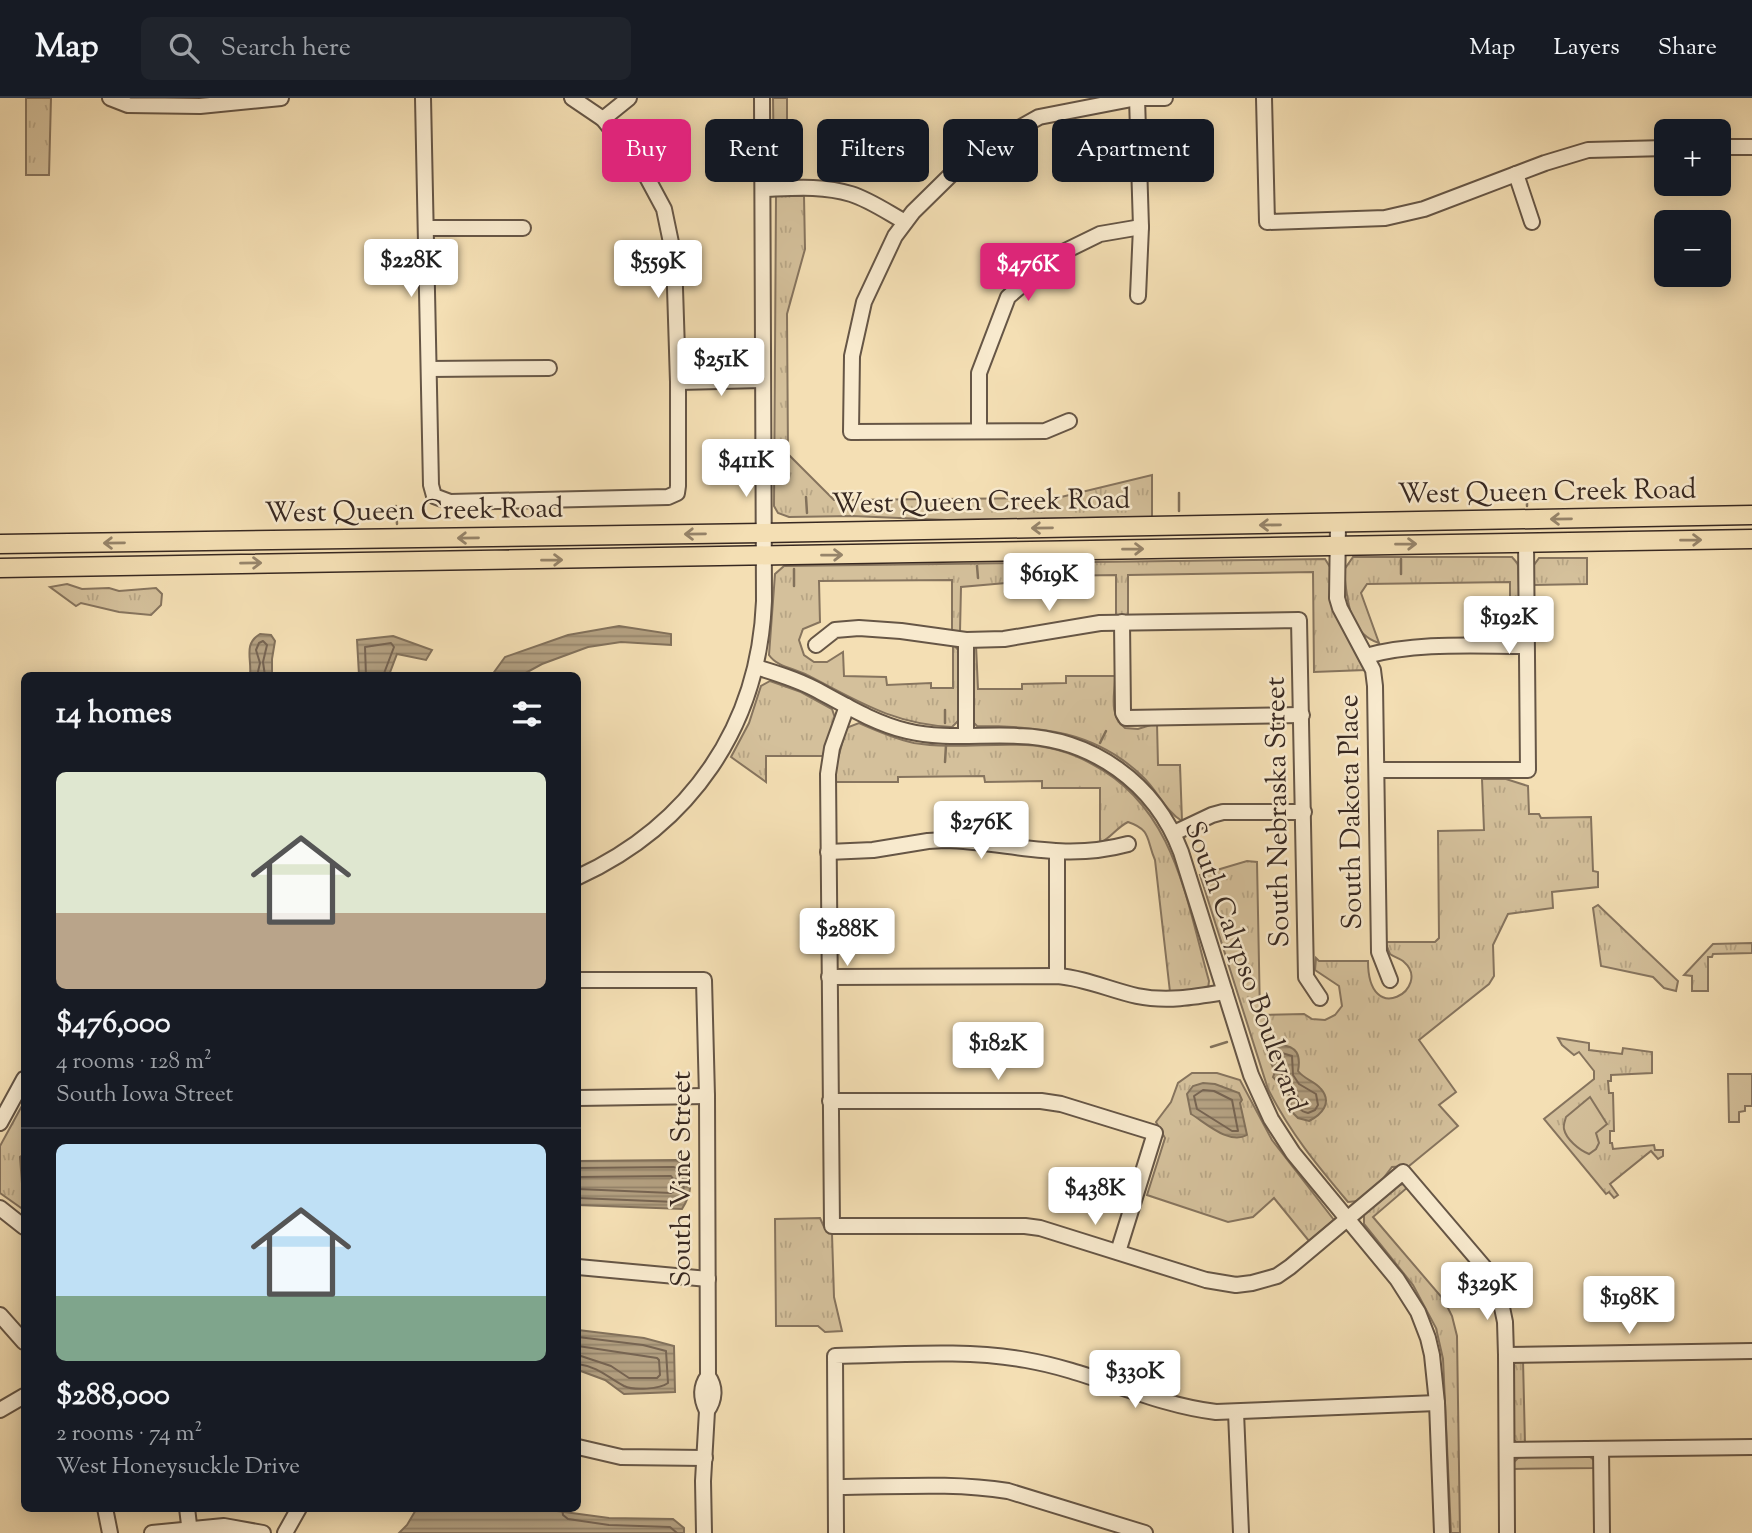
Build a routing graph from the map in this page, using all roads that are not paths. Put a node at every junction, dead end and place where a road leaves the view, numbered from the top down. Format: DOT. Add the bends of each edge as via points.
graph roads {
  1 [pos="110,98"];
  2 [pos="281,98"];
  3 [pos="424,98"];
  4 [pos="572,98"];
  5 [pos="629,98"];
  6 [pos="762,98"];
  7 [pos="1165,98"];
  8 [pos="1264,98"];
  9 [pos="1137,99"];
  10 [pos="603,119"];
  11 [pos="1731,147"];
  12 [pos="1752,147"];
  13 [pos="1654,148"];
  14 [pos="1516,174"];
  15 [pos="649,182"];
  16 [pos="762,189"];
  17 [pos="905,222"];
  18 [pos="1532,222"];
  19 [pos="1141,227"];
  20 [pos="428,228"];
  21 [pos="523,228"];
  22 [pos="1138,296"];
  23 [pos="549,368"];
  24 [pos="429,369"];
  25 [pos="762,380"];
  26 [pos="678,382"];
  27 [pos="1069,421"];
  28 [pos="979,430"];
  29 [pos="1752,515"];
  30 [pos="1338,524"];
  31 [pos="764,533"];
  32 [pos="1752,539"];
  33 [pos="1526,542"];
  34 [pos="0,544"];
  35 [pos="1338,546"];
  36 [pos="764,557"];
  37 [pos="0,568"];
  38 [pos="1122,622"];
  39 [pos="966,640"];
  40 [pos="816,645"];
  41 [pos="1526,646"];
  42 [pos="1366,656"];
  43 [pos="755,667"];
  44 [pos="847,706"];
  45 [pos="1302,715"];
  46 [pos="966,736"];
  47 [pos="1377,770"];
  48 [pos="1304,812"];
  49 [pos="1174,833"];
  50 [pos="1128,844"];
  51 [pos="828,852"];
  52 [pos="1057,852"];
  53 [pos="581,875"];
  54 [pos="1057,976"];
  55 [pos="829,977"];
  56 [pos="581,980"];
  57 [pos="1390,980"];
  58 [pos="1225,992"];
  59 [pos="1320,998"];
  60 [pos="21,1084"];
  61 [pos="707,1096"];
  62 [pos="581,1098"];
  63 [pos="831,1101"];
  64 [pos="0,1123"];
  65 [pos="0,1208"];
  66 [pos="1347,1219"];
  67 [pos="21,1225"];
  68 [pos="1118,1252"];
  69 [pos="581,1267"];
  70 [pos="708,1279"];
  71 [pos="0,1315"];
  72 [pos="21,1339"];
  73 [pos="1752,1351"];
  74 [pos="1506,1355"];
  75 [pos="21,1398"];
  76 [pos="1437,1403"];
  77 [pos="0,1410"];
  78 [pos="1236,1412"];
  79 [pos="1752,1447"];
  80 [pos="581,1448"];
  81 [pos="1601,1449"];
  82 [pos="1507,1450"];
  83 [pos="705,1458"];
  84 [pos="836,1487"];
  85 [pos="106,1512"];
  86 [pos="188,1512"];
  87 [pos="297,1512"];
  88 [pos="231,1530"];
  89 [pos="191,1532"];
  90 [pos="110,1533"];
  91 [pos="152,1533"];
  92 [pos="263,1533"];
  93 [pos="285,1533"];
  94 [pos="704,1533"];
  95 [pos="836,1533"];
  96 [pos="1145,1533"];
  97 [pos="1241,1533"];
  98 [pos="1442,1533"];
  99 [pos="1507,1533"];
  100 [pos="1602,1533"];
  1 -- 2 [label="street" via="128,105 200,106"];
  3 -- 20 [label="street"];
  4 -- 10 [label="street"];
  5 -- 10 [label="street"];
  6 -- 16 [label="street"];
  7 -- 9 [label="street"];
  8 -- 14 [label="street" via="1267,222 1385,218 1424,209"];
  9 -- 17 [label="street" via="1039,117 972,154"];
  9 -- 19 [label="street"];
  11 -- 12 [label="street"];
  13 -- 14 [label="street" via="1588,150"];
  14 -- 18 [label="street"];
  15 -- 26 [label="street" via="664,209 674,257"];
  16 -- 17 [label="street" via="818,188 850,194"];
  16 -- 25 [label="street"];
  17 -- 28 [label="street" via="864,302 852,356 851,432"];
  19 -- 22 [label="street"];
  19 -- 28 [label="street" via="1100,234 1056,254 1008,297 979,373"];
  20 -- 21 [label="street"];
  20 -- 24 [label="street"];
  23 -- 24 [label="street"];
  24 -- 26 [label="street" via="431,485 434,496 450,502 668,497 677,493"];
  25 -- 26 [label="street"];
  25 -- 31 [label="street"];
  27 -- 28 [label="street" via="1045,431"];
  29 -- 30 [label="main road, West Queen Creek Road, one-way"];
  30 -- 31 [label="main road, West Queen Creek Road, one-way"];
  30 -- 35 [label="street, South Dakota Place"];
  31 -- 34 [label="main road, West Queen Creek Road, one-way"];
  31 -- 36 [label="street"];
  33 -- 32 [label="main road, West Queen Creek Road, one-way"];
  35 -- 33 [label="main road, West Queen Creek Road, one-way"];
  33 -- 41 [label="street"];
  36 -- 35 [label="main road, West Queen Creek Road, one-way"];
  35 -- 42 [label="street, South Dakota Place" via="1340,608"];
  37 -- 36 [label="main road, West Queen Creek Road, one-way"];
  36 -- 43 [label="street" via="763,617"];
  38 -- 39 [label="street"];
  38 -- 45 [label="street, South Nebraska Street" via="1299,620"];
  38 -- 45 [label="street" via="1126,718"];
  39 -- 40 [label="street" via="859,628 835,630"];
  39 -- 46 [label="street"];
  41 -- 42 [label="street" via="1405,647"];
  41 -- 47 [label="street" via="1528,770"];
  42 -- 47 [label="street, South Dakota Place" via="1376,685"];
  43 -- 44 [label="street, South Calypso Boulevard" via="793,679"];
  43 -- 53 [label="street" via="734,727 691,794 638,843"];
  44 -- 46 [label="street, South Calypso Boulevard" via="907,731"];
  44 -- 51 [label="street" via="829,763"];
  45 -- 48 [label="street, South Nebraska Street"];
  46 -- 49 [label="street, South Calypso Boulevard" via="1043,738 1092,753 1146,793"];
  47 -- 57 [label="street, South Dakota Place" via="1379,952"];
  48 -- 49 [label="street" via="1223,813"];
  48 -- 59 [label="street, South Nebraska Street" via="1306,977"];
  49 -- 58 [label="street, South Calypso Boulevard"];
  50 -- 52 [label="street" via="1104,851"];
  51 -- 52 [label="street" via="945,840"];
  51 -- 55 [label="street"];
  52 -- 54 [label="street"];
  54 -- 55 [label="street"];
  54 -- 58 [label="street" via="1151,998"];
  55 -- 63 [label="street"];
  56 -- 61 [label="street, South Vine Street" via="704,981"];
  58 -- 66 [label="street, South Calypso Boulevard" via="1254,1083 1277,1131"];
  60 -- 64 [label="street"];
  61 -- 62 [label="street"];
  61 -- 70 [label="street, South Vine Street"];
  63 -- 68 [label="street" via="832,1226 1025,1226"];
  63 -- 68 [label="street" via="1041,1101 1155,1133"];
  65 -- 67 [label="street"];
  66 -- 68 [label="street" via="1277,1276 1252,1283 1206,1280"];
  66 -- 74 [label="street" via="1403,1172 1492,1279 1503,1307"];
  66 -- 76 [label="street, South Calypso Boulevard" via="1418,1312 1432,1355"];
  69 -- 70 [label="street"];
  70 -- 83 [label="street, South Vine Street" via="708,1376 713,1403 708,1411"];
  71 -- 72 [label="street"];
  73 -- 74 [label="street"];
  74 -- 82 [label="street"];
  75 -- 77 [label="street"];
  76 -- 78 [label="street"];
  76 -- 98 [label="street, South Calypso Boulevard"];
  78 -- 84 [label="street" via="1180,1406 1052,1366 1006,1357 835,1356"];
  78 -- 97 [label="street"];
  79 -- 81 [label="street"];
  80 -- 83 [label="street" via="631,1457"];
  81 -- 82 [label="street"];
  81 -- 100 [label="street"];
  82 -- 99 [label="street"];
  83 -- 94 [label="street, South Vine Street"];
  84 -- 95 [label="street"];
  84 -- 96 [label="street" via="990,1488"];
  85 -- 90 [label="street"];
  86 -- 89 [label="street"];
  87 -- 93 [label="street"];
  88 -- 89 [label="street" via="210,1526"];
  88 -- 92 [label="street"];
  89 -- 91 [label="street"];
}
